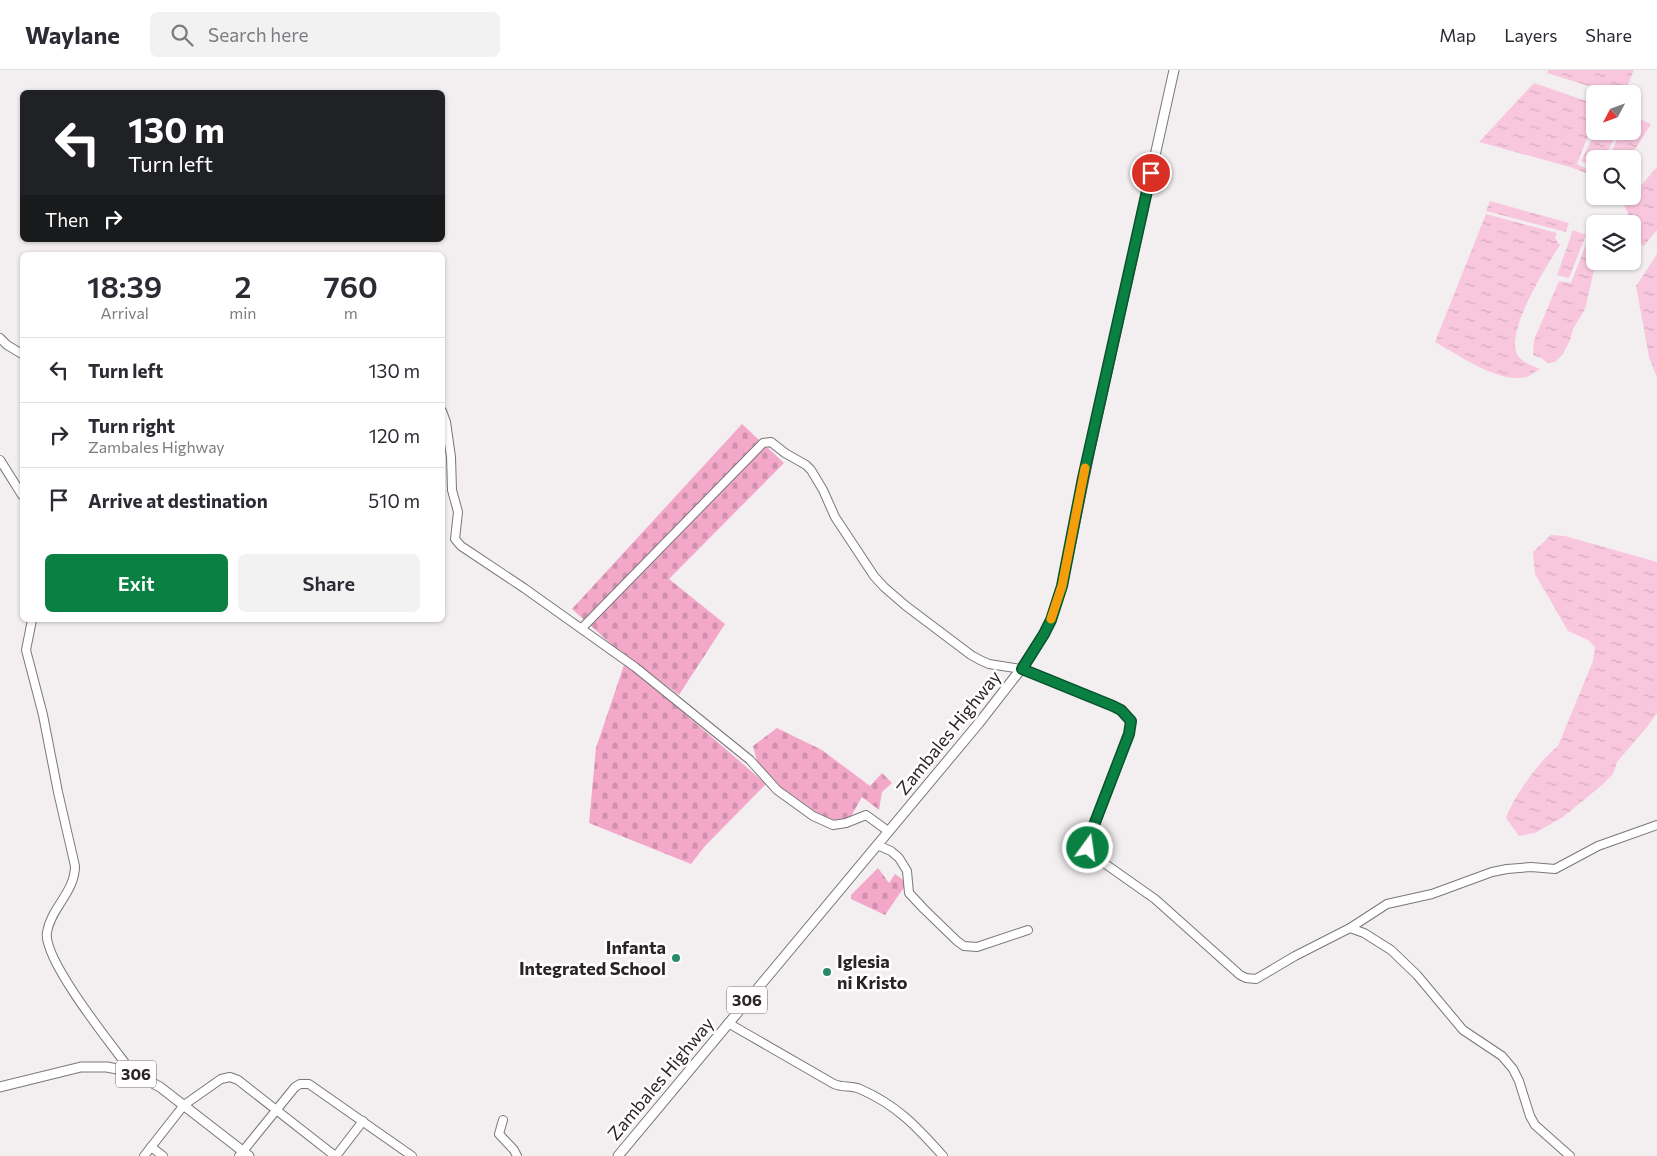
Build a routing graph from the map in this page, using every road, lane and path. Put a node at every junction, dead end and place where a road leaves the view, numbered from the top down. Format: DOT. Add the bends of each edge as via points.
graph roads {
  1 [pos="1174,70"];
  2 [pos="0,338"];
  3 [pos="20,353"];
  4 [pos="445,419"];
  5 [pos="0,460"];
  6 [pos="20,492"];
  7 [pos="32,622"];
  8 [pos="582,628"];
  9 [pos="1022,669"];
  10 [pos="1657,825"];
  11 [pos="888,831"];
  12 [pos="877,845"];
  13 [pos="1350,928"];
  14 [pos="1028,930"];
  15 [pos="728,1023"];
  16 [pos="132,1072"];
  17 [pos="0,1087"];
  18 [pos="184,1105"];
  19 [pos="276,1110"];
  20 [pos="503,1120"];
  21 [pos="363,1121"];
  22 [pos="151,1147"];
  23 [pos="244,1154"];
  24 [pos="144,1156"];
  25 [pos="163,1156"];
  26 [pos="335,1156"];
  27 [pos="412,1156"];
  28 [pos="517,1156"];
  29 [pos="618,1156"];
  30 [pos="943,1156"];
  31 [pos="1570,1156"];
  1 -- 9 [label="main road, Zambales Highway / 306" via="1062,586 1051,620"];
  2 -- 3 [label="street"];
  4 -- 8 [label="street" via="452,490 458,512 455,539 466,551"];
  5 -- 6 [label="street"];
  7 -- 16 [label="street" via="26,650 75,866 70,887 47,930 47,942 80,1001"];
  8 -- 9 [label="street" via="764,443 771,442 811,470 847,538 884,587 971,655 989,664"];
  8 -- 11 [label="street" via="703,721 750,760 777,790 814,816 833,824 866,815"];
  9 -- 11 [label="main road, Zambales Highway / 306"];
  9 -- 13 [label="street" via="1113,706 1131,721 1088,848 1094,856 1155,899 1240,975 1256,979"];
  10 -- 13 [label="street" via="1598,846 1555,869 1531,867 1492,872 1432,894 1387,904"];
  11 -- 12 [label="main road, Zambales Highway / 306"];
  12 -- 14 [label="street" via="899,858 907,871 910,893 964,946 977,947"];
  12 -- 15 [label="main road, Zambales Highway / 306"];
  13 -- 31 [label="street" via="1391,950 1468,1035 1505,1060 1519,1081 1535,1125"];
  15 -- 29 [label="main road, Zambales Highway / 306"];
  15 -- 30 [label="street" via="834,1084 856,1087 886,1102 911,1121"];
  16 -- 17 [label="main road, 306" via="107,1067 81,1067"];
  16 -- 18 [label="main road, 306"];
  18 -- 19 [label="street" via="220,1079 230,1077"];
  18 -- 22 [label="street"];
  18 -- 23 [label="main road, 306"];
  19 -- 21 [label="street" via="295,1087 305,1083"];
  19 -- 23 [label="street"];
  19 -- 26 [label="street"];
  20 -- 28 [label="street" via="499,1134"];
  21 -- 26 [label="street"];
  21 -- 27 [label="street"];
  22 -- 24 [label="street"];
  22 -- 25 [label="street"];
}
